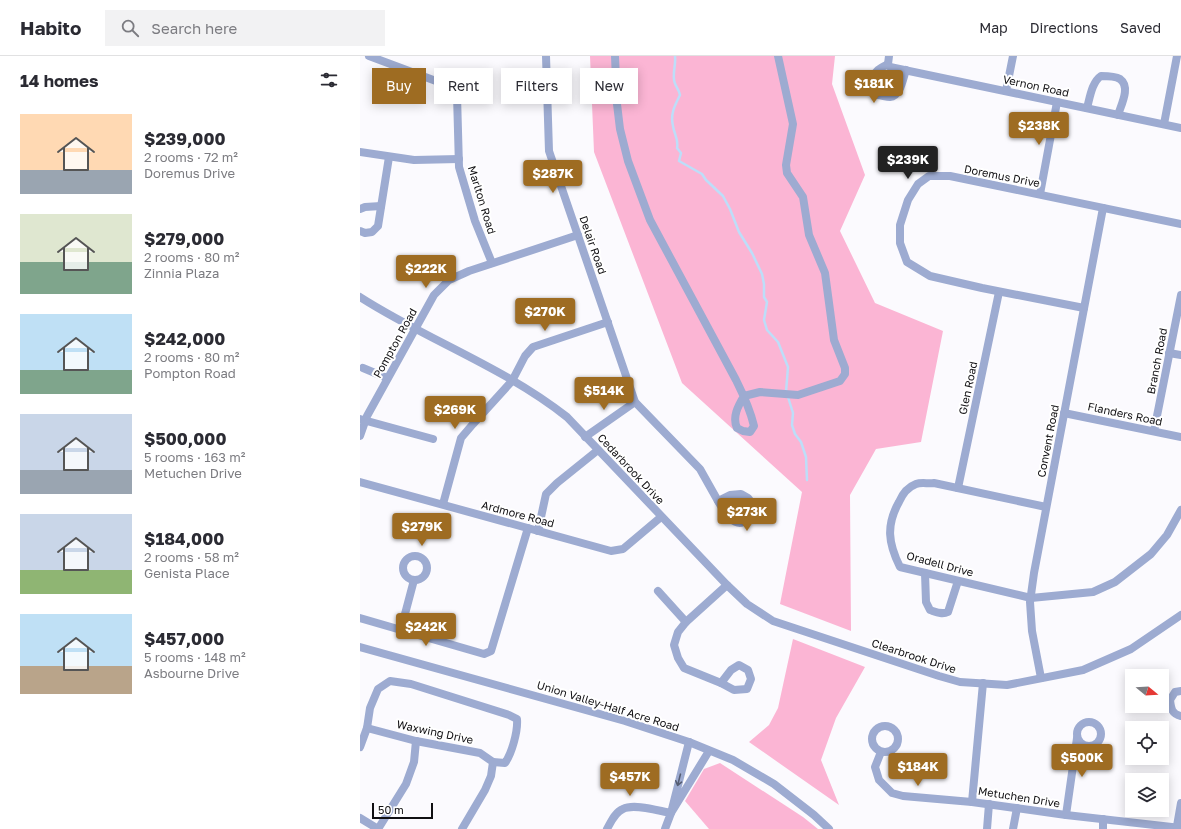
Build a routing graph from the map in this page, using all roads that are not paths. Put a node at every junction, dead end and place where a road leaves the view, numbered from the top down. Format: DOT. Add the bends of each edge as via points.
graph roads {
  1 [pos="369,56"];
  2 [pos="546,56"];
  3 [pos="615,56"];
  4 [pos="778,56"];
  5 [pos="1013,56"];
  6 [pos="1178,56"];
  7 [pos="889,60"];
  8 [pos="906,70"];
  9 [pos="1006,91"];
  10 [pos="1057,102"];
  11 [pos="1087,108"];
  12 [pos="1118,115"];
  13 [pos="1164,124"];
  14 [pos="1181,128"];
  15 [pos="360,152"];
  16 [pos="389,157"];
  17 [pos="459,159"];
  18 [pos="1040,194"];
  19 [pos="381,206"];
  20 [pos="1103,208"];
  21 [pos="360,209"];
  22 [pos="1181,224"];
  23 [pos="360,231"];
  24 [pos="578,235"];
  25 [pos="492,263"];
  26 [pos="999,292"];
  27 [pos="1181,295"];
  28 [pos="360,297"];
  29 [pos="1084,308"];
  30 [pos="608,322"];
  31 [pos="1178,324"];
  32 [pos="415,329"];
  33 [pos="1170,353"];
  34 [pos="1181,355"];
  35 [pos="363,368"];
  36 [pos="387,378"];
  37 [pos="512,380"];
  38 [pos="635,402"];
  39 [pos="1064,413"];
  40 [pos="362,420"];
  41 [pos="1154,431"];
  42 [pos="360,436"];
  43 [pos="585,437"];
  44 [pos="1181,437"];
  45 [pos="433,439"];
  46 [pos="598,450"];
  47 [pos="360,482"];
  48 [pos="958,488"];
  49 [pos="718,501"];
  50 [pos="442,504"];
  51 [pos="1046,507"];
  52 [pos="1181,510"];
  53 [pos="661,517"];
  54 [pos="528,528"];
  55 [pos="538,530"];
  56 [pos="925,573"];
  57 [pos="414,580"];
  58 [pos="958,581"];
  59 [pos="727,585"];
  60 [pos="658,591"];
  61 [pos="1031,598"];
  62 [pos="1181,615"];
  63 [pos="360,618"];
  64 [pos="686,622"];
  65 [pos="402,629"];
  66 [pos="818,636"];
  67 [pos="360,647"];
  68 [pos="1041,678"];
  69 [pos="983,683"];
  70 [pos="721,684"];
  71 [pos="1181,691"];
  72 [pos="1181,716"];
  73 [pos="367,728"];
  74 [pos="1077,738"];
  75 [pos="416,741"];
  76 [pos="689,742"];
  77 [pos="360,747"];
  78 [pos="709,750"];
  79 [pos="881,752"];
  80 [pos="492,762"];
  81 [pos="972,802"];
  82 [pos="1181,803"];
  83 [pos="989,804"];
  84 [pos="1017,808"];
  85 [pos="671,813"];
  86 [pos="1066,815"];
  87 [pos="360,818"];
  88 [pos="1103,819"];
  89 [pos="1179,827"];
  90 [pos="378,829"];
  91 [pos="462,829"];
  92 [pos="607,829"];
  93 [pos="665,829"];
  94 [pos="829,829"];
  95 [pos="987,829"];
  96 [pos="1013,829"];
  97 [pos="1103,829"];
  1 -- 17 [label="street, Marlton Road" via="452,87 457,95"];
  2 -- 24 [label="street, Delair Road" via="549,151"];
  3 -- 4 [label="street" via="620,129 628,161 650,220 744,396 760,392 798,395 840,381 845,374 834,340 825,273 809,235 803,197 787,173 793,124"];
  5 -- 9 [label="street"];
  6 -- 13 [label="street"];
  7 -- 8 [label="street, Vernon Road" via="890,67"];
  7 -- 8 [label="street" via="873,77 872,82 877,95 890,97 896,94"];
  8 -- 9 [label="street, Vernon Road"];
  9 -- 10 [label="street, Vernon Road"];
  10 -- 11 [label="street, Vernon Road"];
  10 -- 18 [label="street"];
  11 -- 12 [label="street, Vernon Road"];
  11 -- 12 [label="street" via="1097,79 1101,76 1112,77 1121,80 1125,87"];
  12 -- 13 [label="street, Vernon Road"];
  13 -- 14 [label="street, Vernon Road"];
  15 -- 16 [label="street"];
  16 -- 17 [label="street" via="414,160"];
  16 -- 19 [label="street"];
  17 -- 25 [label="street, Marlton Road" via="475,221"];
  18 -- 20 [label="street, Doremus Drive"];
  18 -- 26 [label="street, Doremus Drive" via="950,176 929,176 918,184 908,200 900,225 900,243 907,262 930,276"];
  19 -- 21 [label="street"];
  19 -- 23 [label="street" via="378,226 374,231"];
  20 -- 22 [label="street, Doremus Drive"];
  20 -- 29 [label="street, Convent Road"];
  24 -- 25 [label="street, Pompton Road"];
  24 -- 30 [label="street, Delair Road"];
  25 -- 32 [label="street, Pompton Road" via="449,280 434,295"];
  26 -- 29 [label="street, Doremus Drive"];
  26 -- 48 [label="street, Glen Road"];
  27 -- 31 [label="street, Branch Road"];
  28 -- 32 [label="street"];
  29 -- 39 [label="street, Convent Road"];
  30 -- 37 [label="street" via="533,347"];
  30 -- 38 [label="street, Delair Road"];
  31 -- 33 [label="street, Branch Road"];
  32 -- 36 [label="street, Pompton Road"];
  32 -- 37 [label="street, Cedarbrook Drive"];
  33 -- 34 [label="street"];
  33 -- 41 [label="street, Branch Road"];
  35 -- 36 [label="street"];
  36 -- 40 [label="street, Pompton Road"];
  37 -- 43 [label="street, Cedarbrook Drive" via="567,417"];
  37 -- 50 [label="street" via="461,438"];
  38 -- 43 [label="street"];
  38 -- 49 [label="street" via="700,469"];
  39 -- 41 [label="street, Flanders Road"];
  39 -- 51 [label="street, Convent Road"];
  40 -- 42 [label="street, Pompton Road"];
  40 -- 45 [label="street"];
  41 -- 44 [label="street, Flanders Road"];
  43 -- 46 [label="street, Cedarbrook Drive"];
  46 -- 53 [label="street, Cedarbrook Drive"];
  46 -- 55 [label="street" via="546,494"];
  47 -- 50 [label="street, Ardmore Road"];
  48 -- 51 [label="street, Oradell Drive"];
  48 -- 56 [label="street, Oradell Drive" via="934,483 916,484 903,494 893,512 889,527 894,554 900,567"];
  50 -- 54 [label="street, Ardmore Road"];
  51 -- 61 [label="street, Convent Road"];
  52 -- 61 [label="street, Oradell Drive" via="1167,535 1151,554 1116,582 1093,592"];
  53 -- 55 [label="street, Ardmore Road" via="623,549 611,551"];
  53 -- 59 [label="street, Cedarbrook Drive"];
  54 -- 55 [label="street, Ardmore Road"];
  54 -- 65 [label="street" via="491,651 484,654"];
  56 -- 58 [label="street, Oradell Drive"];
  56 -- 58 [label="street" via="926,602 930,610 938,613 948,612"];
  57 -- 65 [label="street"];
  58 -- 61 [label="street, Oradell Drive"];
  59 -- 64 [label="street"];
  59 -- 66 [label="street, Cedarbrook Drive" via="747,604 774,621"];
  60 -- 64 [label="street"];
  61 -- 68 [label="street, Convent Road" via="1032,631"];
  62 -- 68 [label="street, Clearbrook Drive" via="1131,649 1106,661 1083,670"];
  63 -- 65 [label="street"];
  64 -- 70 [label="street" via="678,632 674,645 678,658 684,668"];
  66 -- 69 [label="street, Clearbrook Drive" via="960,682"];
  67 -- 76 [label="street, Union Valley-Half Acre Road" via="625,721"];
  68 -- 69 [label="street, Clearbrook Drive" via="1007,685"];
  69 -- 81 [label="street, Metuchen Drive"];
  71 -- 72 [label="street" via="1175,692 1170,700 1171,710 1175,715"];
  73 -- 75 [label="street, Waxwing Drive"];
  73 -- 77 [label="street"];
  73 -- 80 [label="street" via="370,708 378,689 390,681 411,684 517,719 518,725 509,758 505,763"];
  74 -- 86 [label="street"];
  75 -- 80 [label="street, Waxwing Drive" via="480,753"];
  75 -- 90 [label="street" via="414,762 406,784"];
  76 -- 78 [label="street, Union Valley-Half Acre Road"];
  76 -- 85 [label="street, one-way"];
  78 -- 85 [label="street"];
  78 -- 94 [label="street, Union Valley-Half Acre Road" via="733,760 774,784"];
  79 -- 81 [label="street" via="875,767 879,780 892,793"];
  80 -- 91 [label="street" via="486,790"];
  81 -- 83 [label="street, Metuchen Drive"];
  82 -- 89 [label="street"];
  83 -- 84 [label="street, Metuchen Drive"];
  83 -- 95 [label="street"];
  84 -- 86 [label="street, Metuchen Drive"];
  84 -- 96 [label="street"];
  85 -- 92 [label="street" via="635,807 623,809"];
  85 -- 93 [label="street"];
  86 -- 88 [label="street, Metuchen Drive"];
  87 -- 90 [label="street"];
  88 -- 89 [label="street, Metuchen Drive"];
  88 -- 97 [label="street"];
}
